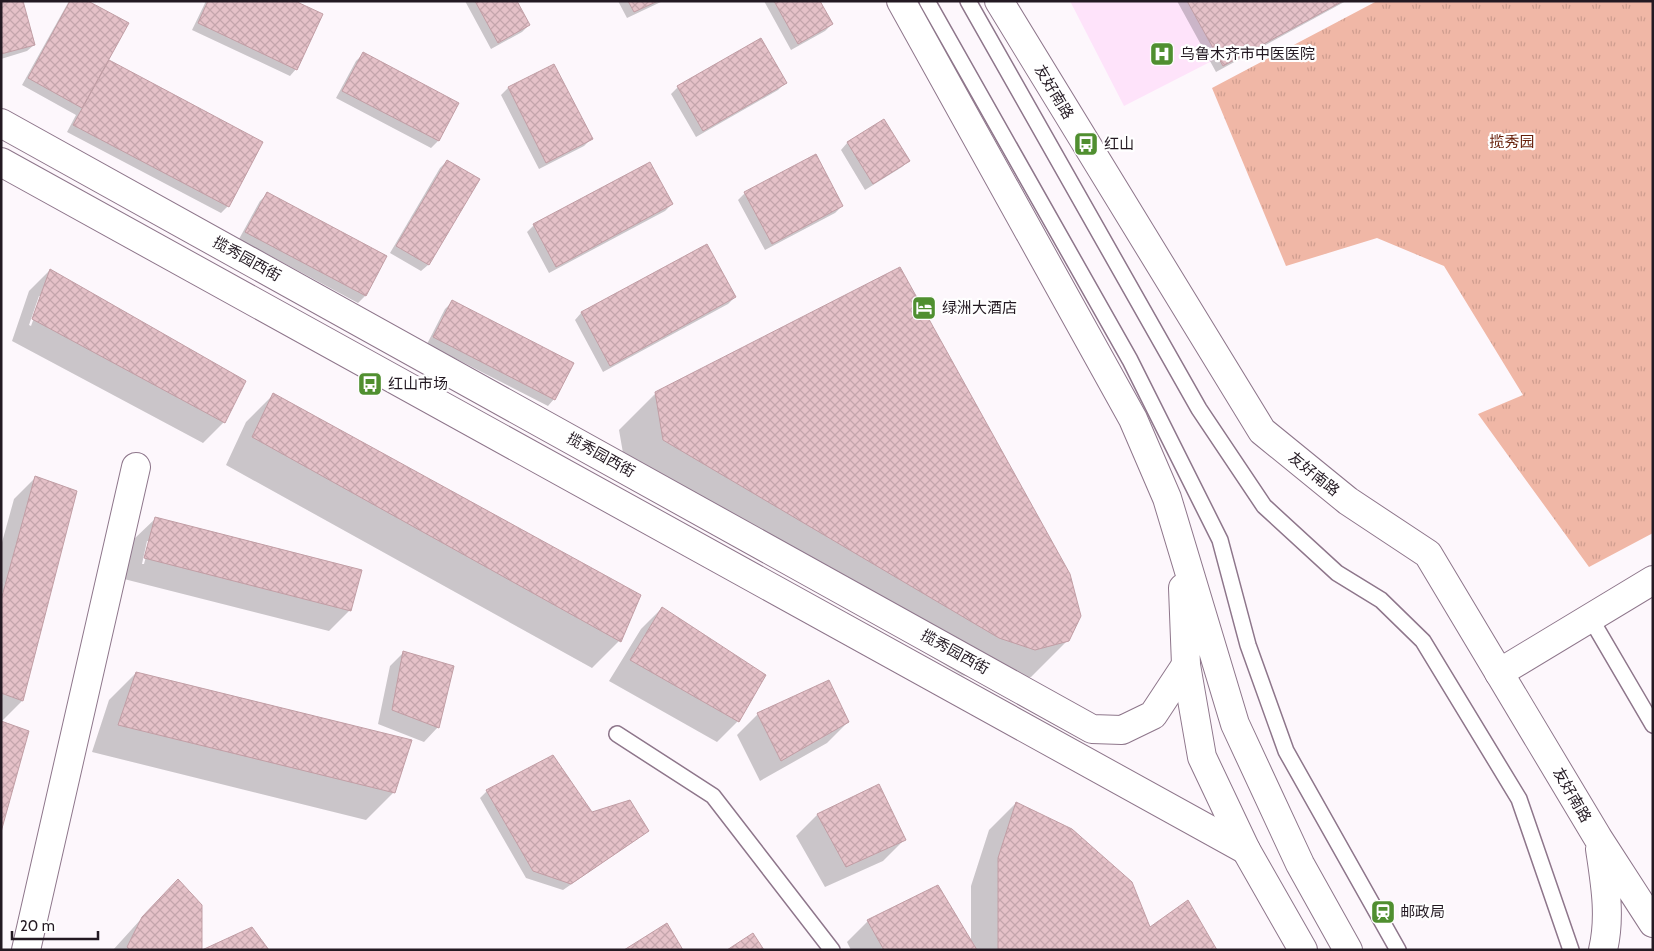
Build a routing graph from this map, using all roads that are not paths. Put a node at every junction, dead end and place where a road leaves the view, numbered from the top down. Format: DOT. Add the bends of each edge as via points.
graph roads {
  1 [pos="901,1"];
  2 [pos="927,1"];
  3 [pos="968,1"];
  4 [pos="999,1"];
  5 [pos="1,123"];
  6 [pos="1,162"];
  7 [pos="136,467"];
  8 [pos="1181,549"];
  9 [pos="1653,580"];
  10 [pos="1591,619"];
  11 [pos="1186,666"];
  12 [pos="1499,673"];
  13 [pos="1653,725"];
  14 [pos="617,734"];
  15 [pos="1598,838"];
  16 [pos="1246,850"];
  17 [pos="1653,923"];
  18 [pos="26,950"];
  19 [pos="832,950"];
  20 [pos="1304,950"];
  21 [pos="1348,950"];
  22 [pos="1398,950"];
  23 [pos="1571,950"];
  24 [pos="1603,950"];
  1 -- 8 [label="street" via="1133,419 1167,498"];
  2 -- 22 [label="lane" via="1130,360 1220,540 1248,645 1286,751"];
  3 -- 23 [label="lane" via="1199,409 1264,506 1337,573 1381,600 1423,641 1519,799"];
  4 -- 12 [label="street, 友好南路" via="1262,431 1348,501 1428,554"];
  5 -- 11 [label="street, 揽秀园西街" via="1092,729 1122,730 1153,715"];
  6 -- 16 [label="street, 揽秀园西街"];
  7 -- 18 [label="street"];
  8 -- 11 [label="street"];
  8 -- 21 [label="street" via="1235,724 1300,864"];
  9 -- 10 [label="street"];
  10 -- 12 [label="street"];
  10 -- 13 [label="lane"];
  11 -- 16 [label="street" via="1202,757"];
  12 -- 15 [label="street, 友好南路"];
  14 -- 19 [label="lane" via="713,796"];
  15 -- 17 [label="street, 友好南路"];
  15 -- 24 [label="street" via="1607,895"];
  16 -- 20 [label="street"];
}
